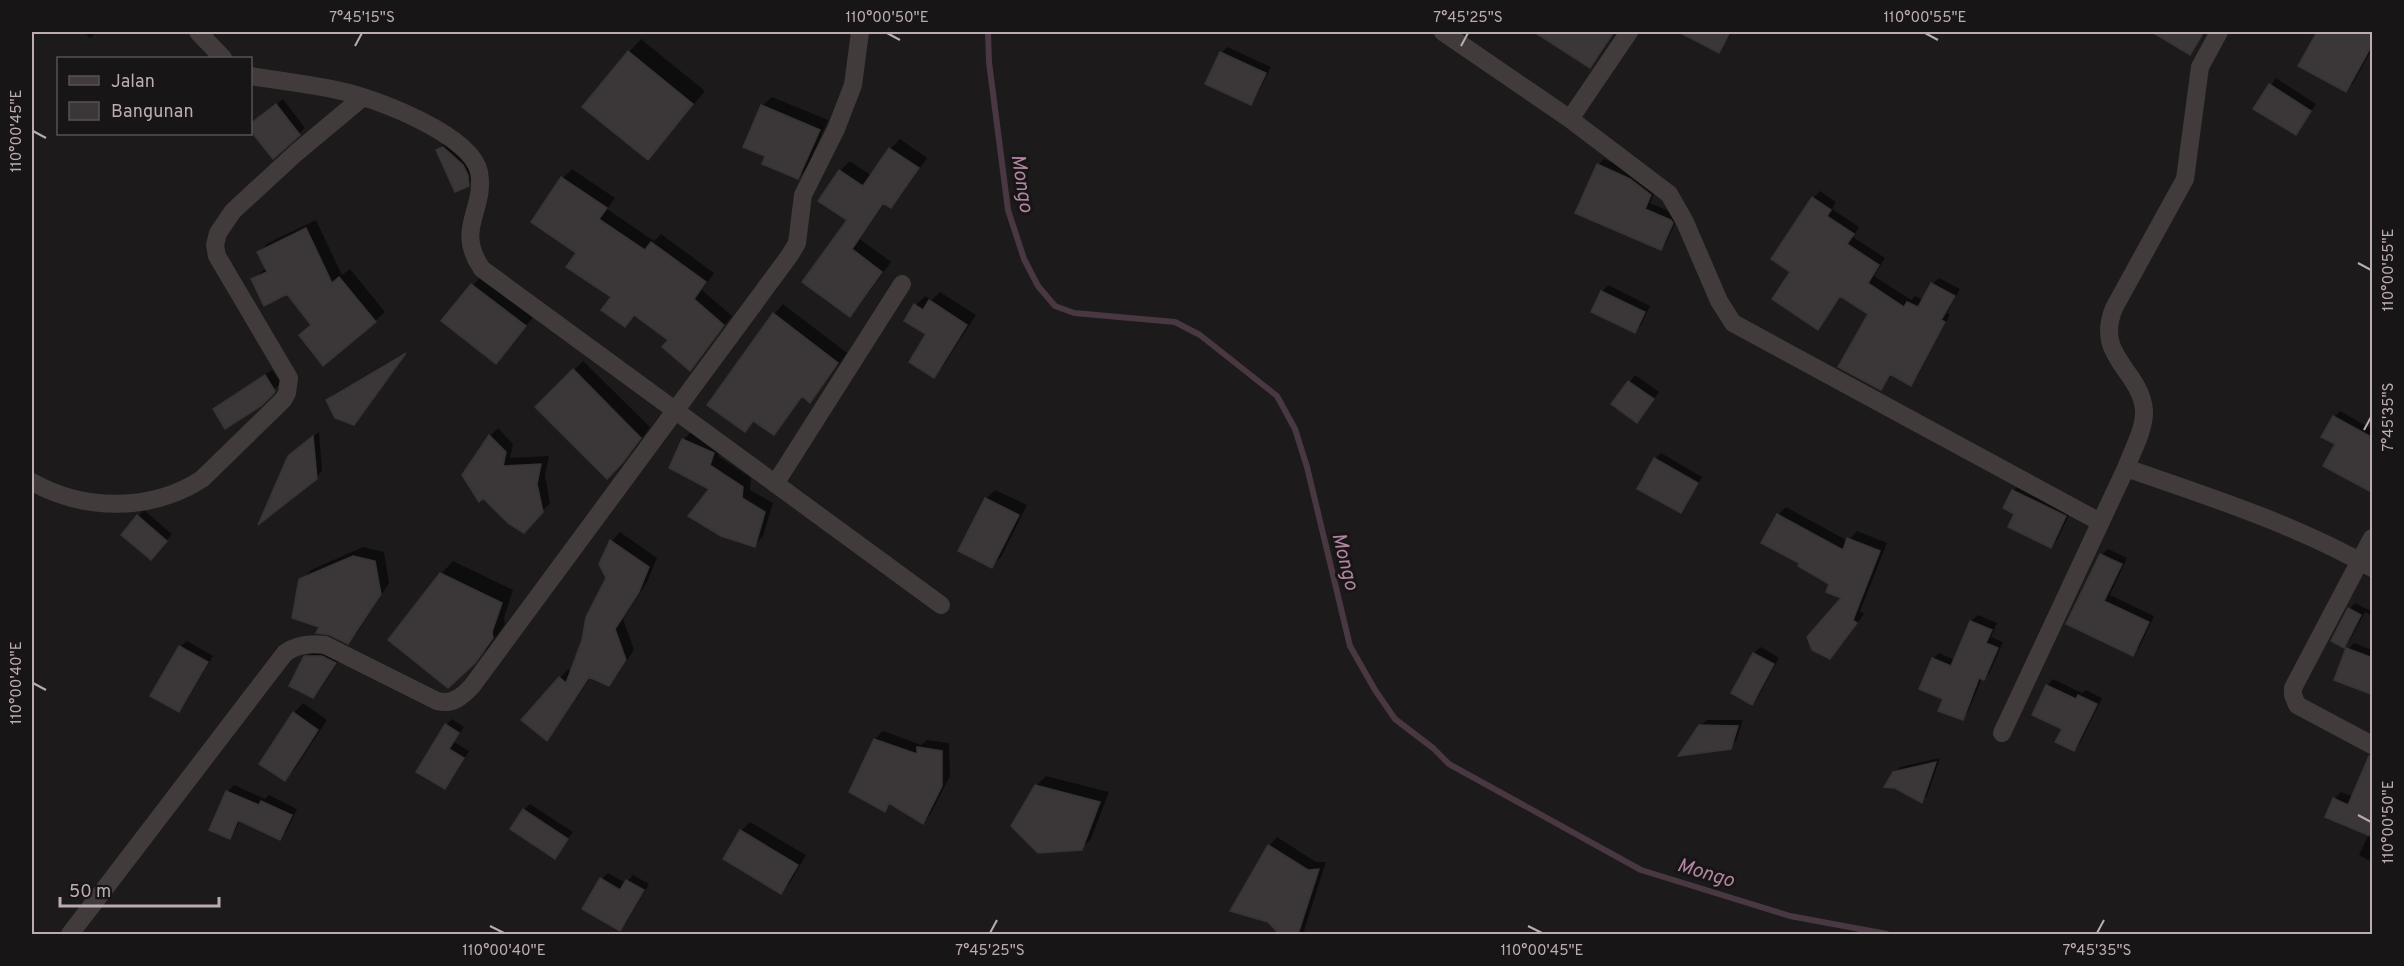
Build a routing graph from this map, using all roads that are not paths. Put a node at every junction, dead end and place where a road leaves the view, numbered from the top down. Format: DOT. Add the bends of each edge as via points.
graph roads {
  1 [pos="198,32"];
  2 [pos="860,32"];
  3 [pos="1443,32"];
  4 [pos="1629,32"];
  5 [pos="2219,32"];
  6 [pos="222,57"];
  7 [pos="252,76"];
  8 [pos="363,97"];
  9 [pos="1570,118"];
  10 [pos="902,284"];
  11 [pos="674,411"];
  12 [pos="2126,468"];
  13 [pos="32,482"];
  14 [pos="775,484"];
  15 [pos="2100,522"];
  16 [pos="2373,538"];
  17 [pos="2366,564"];
  18 [pos="941,605"];
  19 [pos="2002,733"];
  20 [pos="2373,746"];
  21 [pos="70,934"];
  1 -- 6 [label="street"];
  2 -- 11 [label="street" via="853,85 803,195 797,243"];
  3 -- 9 [label="street"];
  4 -- 9 [label="street"];
  5 -- 12 [label="street" via="2200,68 2185,179 2109,324 2110,345 2144,408"];
  7 -- 8 [label="street"];
  8 -- 11 [label="street" via="448,135 463,146 477,165 480,186 469,233 471,252 482,269"];
  8 -- 13 [label="street" via="249,195 222,226 215,241 217,256 289,378 283,400 189,488 135,503 111,505 52,493"];
  9 -- 15 [label="street" via="1669,194 1719,301 1733,322"];
  10 -- 14 [label="street"];
  11 -- 14 [label="street"];
  11 -- 21 [label="street" via="465,694 445,703 437,701 325,645 292,647"];
  12 -- 15 [label="street"];
  12 -- 17 [label="street" via="2259,514"];
  14 -- 18 [label="street"];
  15 -- 19 [label="street"];
  16 -- 17 [label="street"];
  17 -- 20 [label="street" via="2293,688 2293,695 2297,705"];
}
